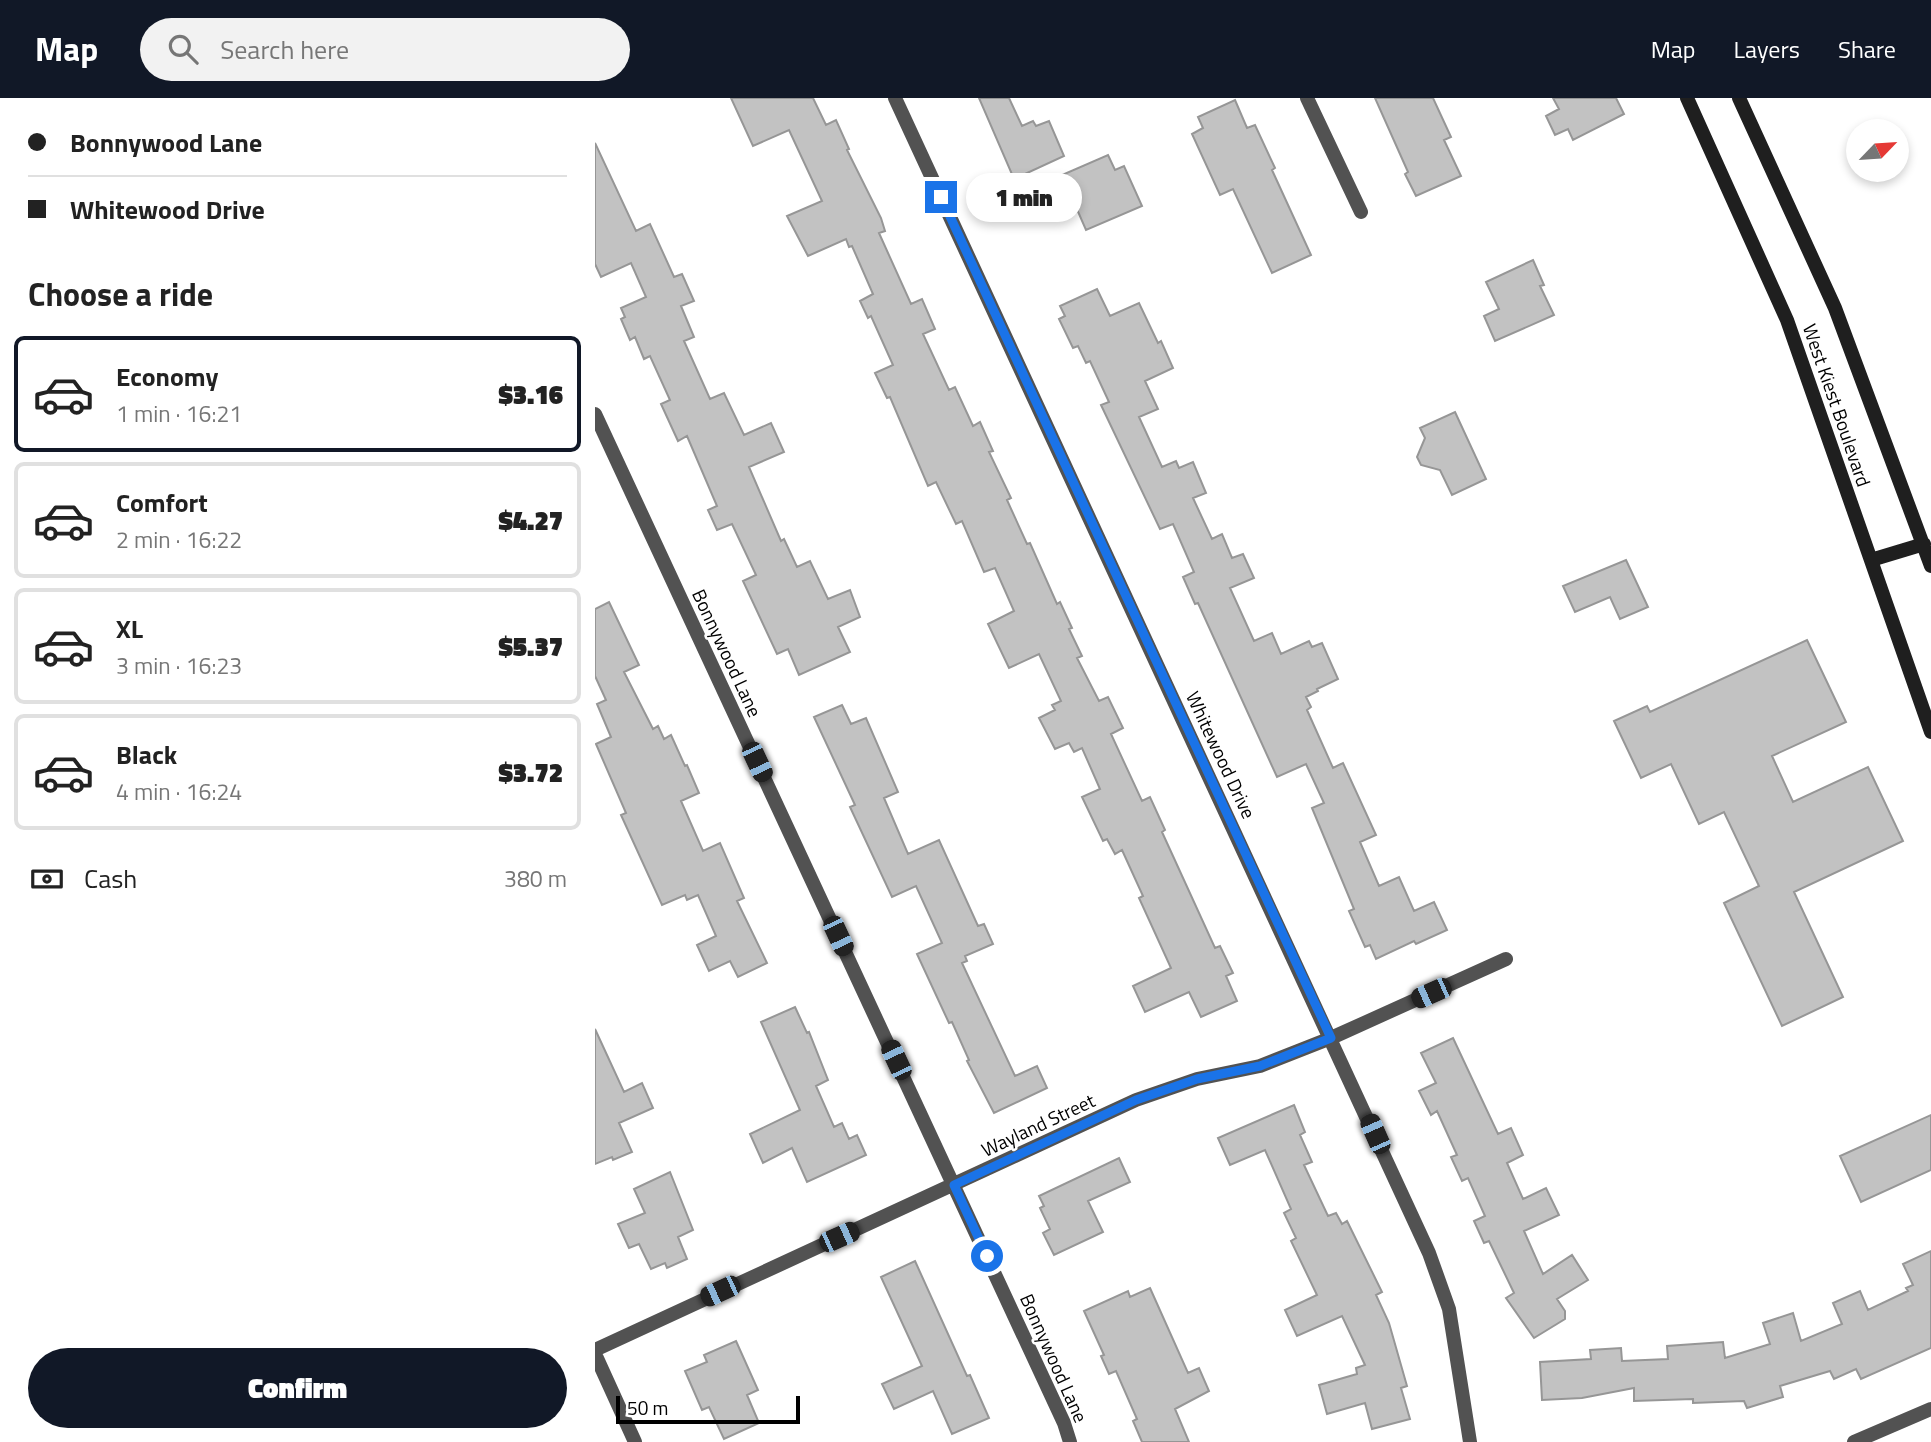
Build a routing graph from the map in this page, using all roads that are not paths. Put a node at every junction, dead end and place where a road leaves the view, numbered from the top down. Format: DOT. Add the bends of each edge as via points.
graph roads {
  1 [pos="895,98"];
  2 [pos="1307,98"];
  3 [pos="1687,98"];
  4 [pos="1739,98"];
  5 [pos="1361,212"];
  6 [pos="595,414"];
  7 [pos="1924,544"];
  8 [pos="1871,560"];
  9 [pos="1931,566"];
  10 [pos="1931,732"];
  11 [pos="1506,959"];
  12 [pos="1331,1038"];
  13 [pos="954,1185"];
  14 [pos="595,1352"];
  15 [pos="1931,1409"];
  16 [pos="635,1442"];
  17 [pos="1070,1442"];
  18 [pos="1470,1442"];
  19 [pos="1854,1442"];
  1 -- 12 [label="street, Whitewood Drive"];
  2 -- 5 [label="street"];
  3 -- 8 [label="main road, West Kiest Boulevard" via="1787,320"];
  4 -- 7 [label="main road, West Kiest Boulevard" via="1835,308"];
  6 -- 13 [label="street, Bonnywood Lane"];
  7 -- 8 [label="main road"];
  7 -- 9 [label="main road, West Kiest Boulevard"];
  8 -- 10 [label="main road, West Kiest Boulevard"];
  11 -- 12 [label="street, Wayland Street"];
  12 -- 13 [label="street, Wayland Street" via="1260,1066 1197,1079 1136,1100"];
  12 -- 18 [label="street, Whitewood Drive" via="1429,1253 1449,1309"];
  13 -- 14 [label="street, Wayland Street"];
  13 -- 17 [label="street, Bonnywood Lane"];
  14 -- 16 [label="street"];
  15 -- 19 [label="street"];
}
